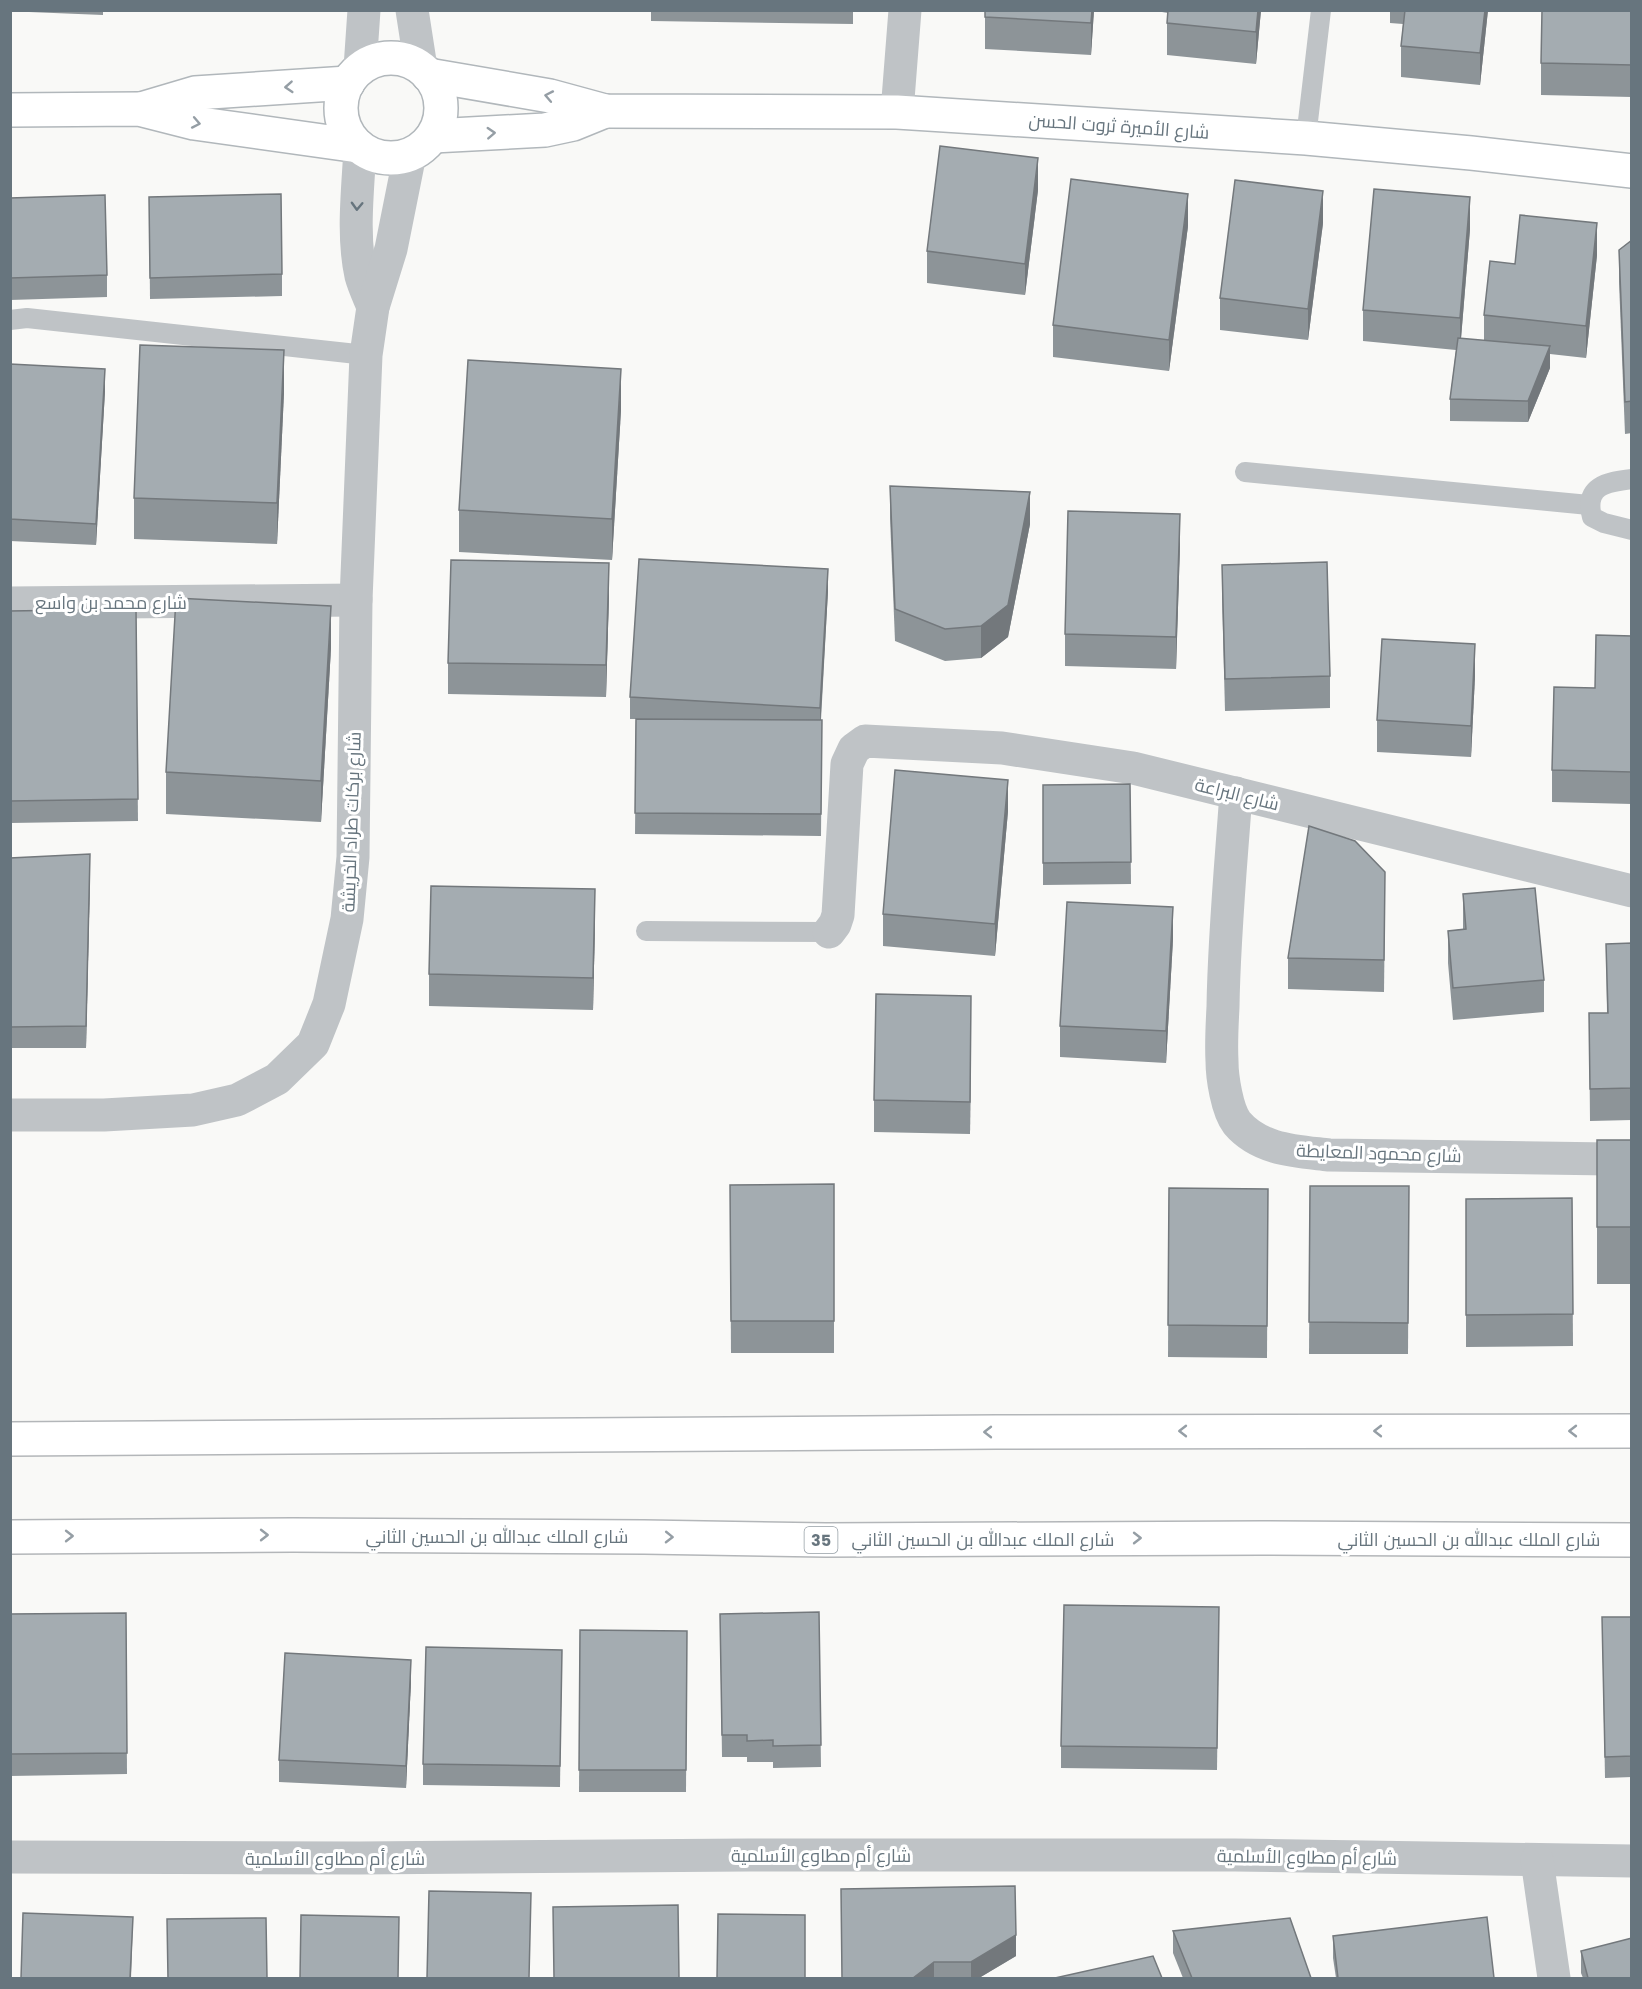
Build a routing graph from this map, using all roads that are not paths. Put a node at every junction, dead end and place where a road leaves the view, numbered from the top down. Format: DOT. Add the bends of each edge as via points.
graph roads {
  1 [pos="364,10"];
  2 [pos="412,10"];
  3 [pos="905,10"];
  4 [pos="1321,10"];
  5 [pos="425,71"];
  6 [pos="354,76"];
  7 [pos="139,109"];
  8 [pos="10,110"];
  9 [pos="605,111"];
  10 [pos="897,112"];
  11 [pos="1306,138"];
  12 [pos="421,145"];
  13 [pos="359,147"];
  14 [pos="1632,171"];
  15 [pos="373,307"];
  16 [pos="10,320"];
  17 [pos="366,355"];
  18 [pos="1245,472"];
  19 [pos="1632,479"];
  20 [pos="1589,506"];
  21 [pos="1632,530"];
  22 [pos="356,600"];
  23 [pos="10,603"];
  24 [pos="1236,793"];
  25 [pos="1632,891"];
  26 [pos="645,931"];
  27 [pos="829,932"];
  28 [pos="10,1115"];
  29 [pos="1610,1158"];
  30 [pos="1632,1431"];
  31 [pos="10,1438"];
  32 [pos="10,1537"];
  33 [pos="1632,1540"];
  34 [pos="10,1857"];
  35 [pos="1537,1860"];
  36 [pos="1632,1861"];
  37 [pos="1554,1978"];
  1 -- 6 [label="street"];
  2 -- 5 [label="street"];
  3 -- 10 [label="street"];
  4 -- 11 [label="lane"];
  5 -- 6 [label="main road" via="391,58 375,61"];
  9 -- 5 [label="main road, شارع الأميرة ثروت الحسن, one-way"];
  5 -- 12 [label="main road" via="439,94 440,116"];
  6 -- 7 [label="main road, one-way" via="195,93"];
  6 -- 13 [label="main road" via="342,99 342,116 347,132"];
  7 -- 8 [label="main road"];
  7 -- 13 [label="main road, one-way" via="194,123"];
  9 -- 10 [label="main road, شارع الأميرة ثروت الحسن"];
  12 -- 9 [label="main road, شارع الأميرة ثروت الحسن, one-way" via="545,130"];
  10 -- 11 [label="main road, شارع الأميرة ثروت الحسن"];
  11 -- 14 [label="main road, شارع الأميرة ثروت الحسن"];
  12 -- 13 [label="main road" via="393,158 376,156"];
  12 -- 15 [label="street, شارع بركات طراد الخريشة"];
  13 -- 15 [label="street, شارع بركات طراد الخريشة, one-way" via="357,245"];
  15 -- 17 [label="street, شارع بركات طراد الخريشة"];
  16 -- 17 [label="lane" via="27,318"];
  17 -- 22 [label="street, شارع بركات طراد الخريشة"];
  18 -- 20 [label="lane"];
  19 -- 20 [label="lane" via="1598,487"];
  20 -- 21 [label="lane" via="1592,517"];
  22 -- 23 [label="street, شارع محمد بن واسع"];
  22 -- 28 [label="street, شارع بركات طراد الخريشة" via="353,857 348,909 329,1004 314,1044 277,1079 237,1100 193,1110"];
  24 -- 25 [label="street, شارع البراعة"];
  24 -- 27 [label="street, شارع البراعة" via="1133,768 1002,748 865,741 854,750 848,764 838,915"];
  24 -- 29 [label="street, شارع محمود المعايطة" via="1223,977 1222,1063 1228,1102 1236,1122 1265,1144 1320,1154"];
  26 -- 27 [label="lane"];
  30 -- 31 [label="main road, one-way"];
  32 -- 33 [label="main road, شارع الملك عبدالله بن الحسين الثاني / 35, one-way"];
  34 -- 35 [label="street, شارع أم مطاوع الأسلمية" via="1235,1855"];
  35 -- 36 [label="street, شارع أم مطاوع الأسلمية"];
  35 -- 37 [label="street"];
}
